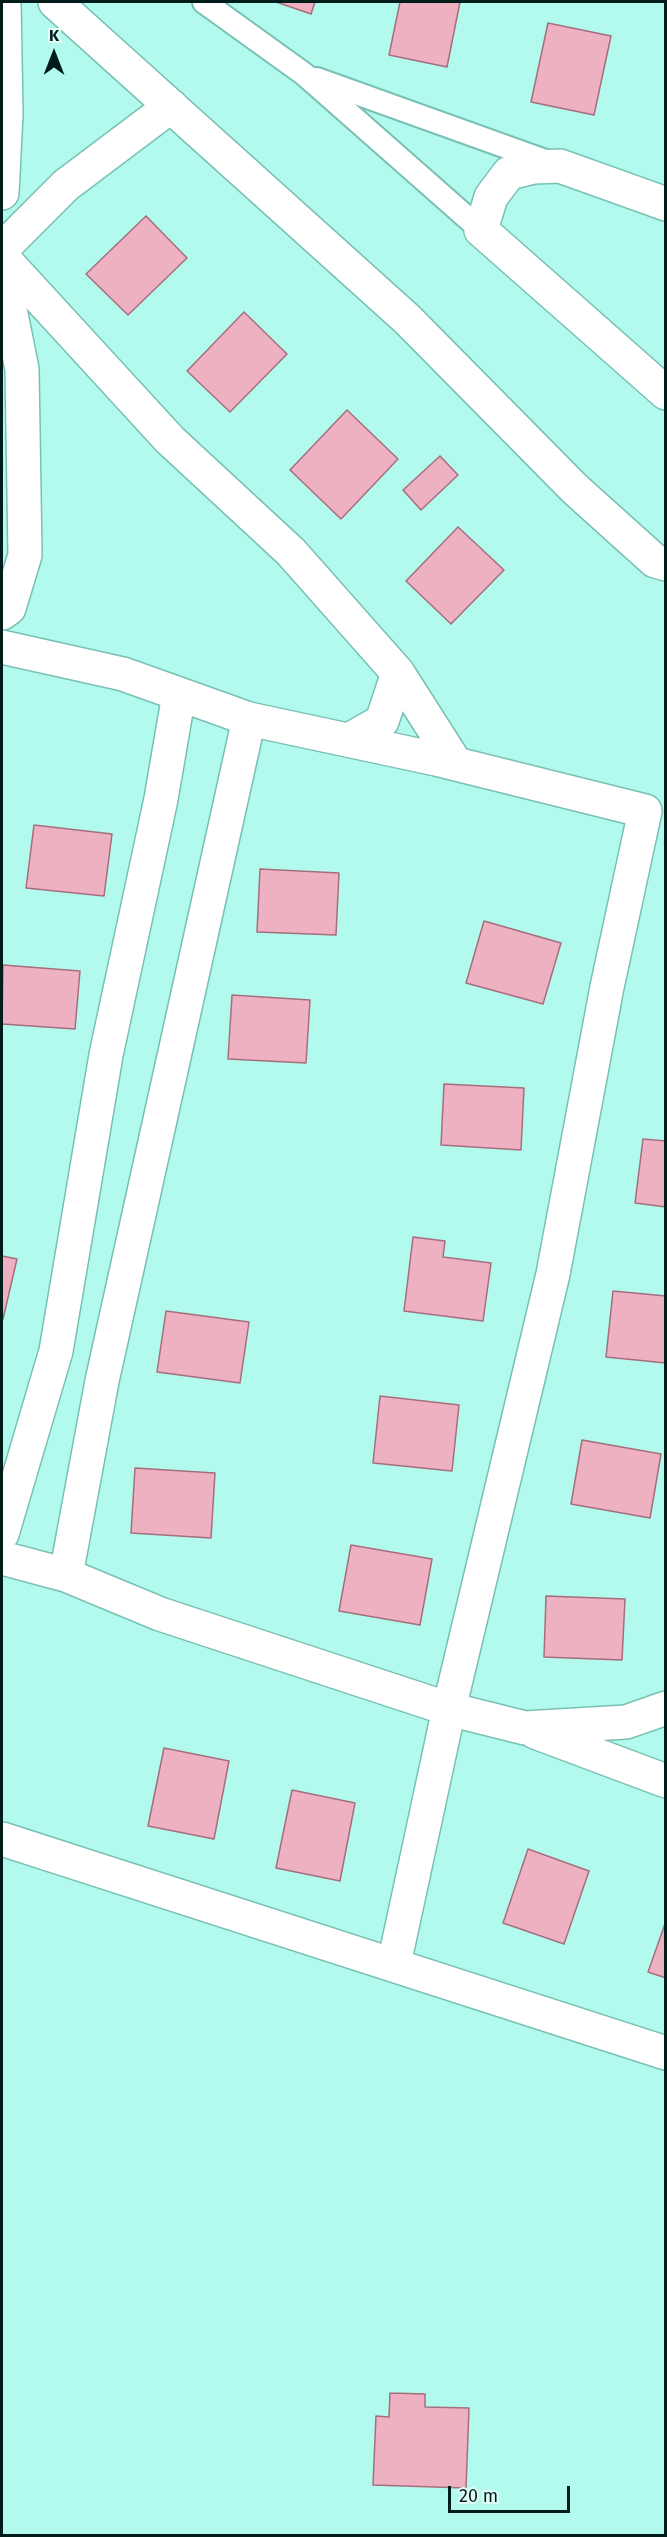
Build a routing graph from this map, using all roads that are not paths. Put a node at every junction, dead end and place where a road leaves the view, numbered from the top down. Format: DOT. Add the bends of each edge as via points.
graph roads {
  1 [pos="4,2"];
  2 [pos="55,2"];
  3 [pos="204,2"];
  4 [pos="304,74"];
  5 [pos="171,106"];
  6 [pos="560,166"];
  7 [pos="2,193"];
  8 [pos="666,204"];
  9 [pos="481,230"];
  10 [pos="2,249"];
  11 [pos="2,257"];
  12 [pos="2,269"];
  13 [pos="666,393"];
  14 [pos="666,564"];
  15 [pos="2,613"];
  16 [pos="2,647"];
  17 [pos="398,673"];
  18 [pos="179,694"];
  19 [pos="249,719"];
  20 [pos="349,740"];
  21 [pos="456,764"];
  22 [pos="655,812"];
  23 [pos="2,1534"];
  24 [pos="2,1558"];
  25 [pos="66,1575"];
  26 [pos="666,1708"];
  27 [pos="449,1709"];
  28 [pos="525,1728"];
  29 [pos="666,1781"];
  30 [pos="2,1839"];
  31 [pos="394,1964"];
  32 [pos="666,2053"];
  1 -- 7 [label="street" via="6,114"];
  2 -- 5 [label="street"];
  3 -- 4 [label="lane"];
  4 -- 6 [label="lane"];
  4 -- 9 [label="lane"];
  5 -- 10 [label="street" via="66,185"];
  5 -- 14 [label="street" via="407,319 574,489 655,561"];
  6 -- 8 [label="street"];
  6 -- 9 [label="street" via="509,173 491,197"];
  9 -- 13 [label="street"];
  11 -- 17 [label="street" via="170,440 291,552"];
  12 -- 15 [label="street" via="22,369 25,555 9,608"];
  16 -- 18 [label="street" via="123,674"];
  17 -- 20 [label="street" via="382,721"];
  17 -- 21 [label="street"];
  18 -- 19 [label="street"];
  18 -- 23 [label="street" via="161,800 106,1055 56,1351"];
  19 -- 20 [label="street"];
  19 -- 25 [label="street" via="102,1382"];
  20 -- 21 [label="street"];
  21 -- 22 [label="street"];
  22 -- 27 [label="street" via="607,987 553,1274"];
  24 -- 25 [label="street"];
  25 -- 27 [label="street" via="160,1614"];
  26 -- 28 [label="street" via="626,1722"];
  27 -- 28 [label="street"];
  27 -- 31 [label="street"];
  28 -- 29 [label="street"];
  30 -- 31 [label="street"];
  31 -- 32 [label="street"];
}
